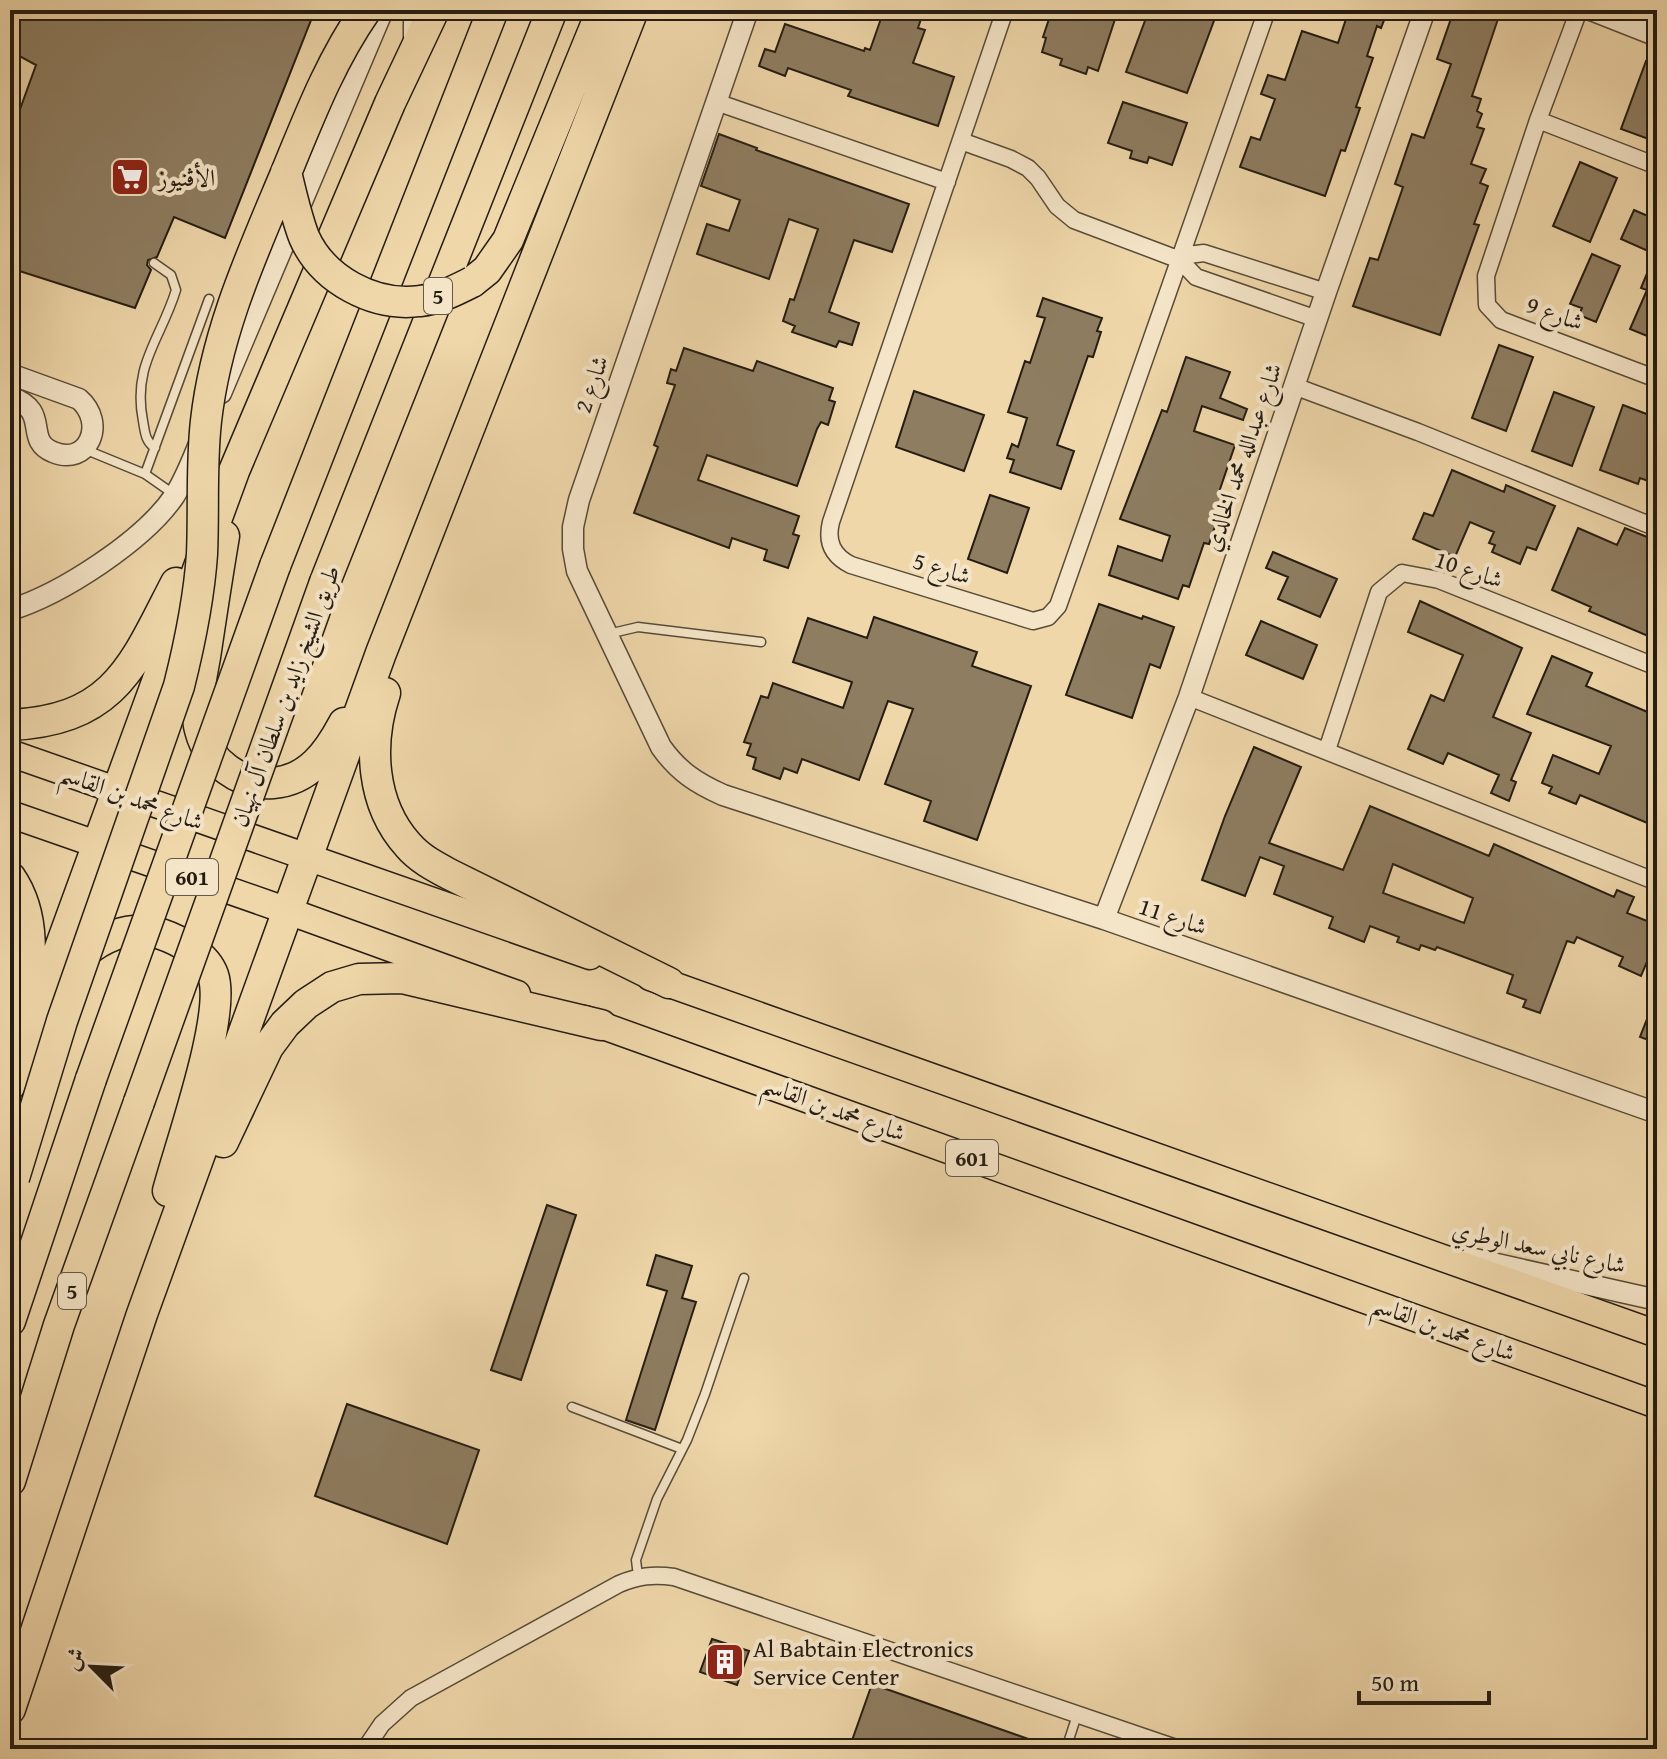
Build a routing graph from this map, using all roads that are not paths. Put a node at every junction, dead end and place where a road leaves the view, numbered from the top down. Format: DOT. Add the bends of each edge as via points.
graph roads {
  1 [pos="366,10"];
  2 [pos="383,10"];
  3 [pos="408,10"];
  4 [pos="434,10"];
  5 [pos="493,10"];
  6 [pos="552,10"];
  7 [pos="602,10"];
  8 [pos="633,10"];
  9 [pos="748,10"];
  10 [pos="1005,10"];
  11 [pos="1267,10"];
  12 [pos="1425,10"];
  13 [pos="1579,10"];
  14 [pos="1591,10"];
  15 [pos="1629,17"];
  16 [pos="1657,36"];
  17 [pos="404,72"];
  18 [pos="716,102"];
  19 [pos="1538,120"];
  20 [pos="961,141"];
  21 [pos="1657,166"];
  22 [pos="286,172"];
  23 [pos="947,182"];
  24 [pos="1180,260"];
  25 [pos="154,263"];
  26 [pos="1326,292"];
  27 [pos="209,299"];
  28 [pos="1317,319"];
  29 [pos="10,374"];
  30 [pos="1657,379"];
  31 [pos="1294,386"];
  32 [pos="483,389"];
  33 [pos="10,397"];
  34 [pos="155,448"];
  35 [pos="83,449"];
  36 [pos="234,471"];
  37 [pos="145,474"];
  38 [pos="175,495"];
  39 [pos="1657,528"];
  40 [pos="10,610"];
  41 [pos="606,634"];
  42 [pos="761,642"];
  43 [pos="381,653"];
  44 [pos="1657,667"];
  45 [pos="1189,697"];
  46 [pos="10,725"];
  47 [pos="1327,750"];
  48 [pos="10,753"];
  49 [pos="675,767"];
  50 [pos="117,793"];
  51 [pos="10,814"];
  52 [pos="96,844"];
  53 [pos="307,859"];
  54 [pos="10,877"];
  55 [pos="1657,882"];
  56 [pos="288,911"];
  57 [pos="1104,919"];
  58 [pos="669,983"];
  59 [pos="35,1014"];
  60 [pos="601,1025"];
  61 [pos="10,1060"];
  62 [pos="10,1085"];
  63 [pos="1657,1113"];
  64 [pos="12,1186"];
  65 [pos="1410,1245"];
  66 [pos="744,1278"];
  67 [pos="1657,1300"];
  68 [pos="142,1314"];
  69 [pos="10,1321"];
  70 [pos="1657,1334"];
  71 [pos="1657,1405"];
  72 [pos="572,1407"];
  73 [pos="682,1449"];
  74 [pos="10,1481"];
  75 [pos="638,1576"];
  76 [pos="10,1709"];
  77 [pos="1077,1714"];
  78 [pos="365,1749"];
  79 [pos="1066,1749"];
  80 [pos="1179,1749"];
  1 -- 22 [label="highway, bridge" via="329,72"];
  2 -- 38 [label="street"];
  3 -- 17 [label="lane"];
  4 -- 17 [label="highway"];
  5 -- 69 [label="highway, 5, bridge" via="275,566"];
  6 -- 74 [label="highway, طريق الشيخ زايد بن سلطان آل نهيان / 5, bridge" via="325,582 59,1325"];
  7 -- 22 [label="highway, bridge" via="508,240 472,282 420,301 393,301 341,281 305,239"];
  8 -- 32 [label="highway"];
  9 -- 18 [label="street, شارع 2"];
  10 -- 20 [label="street, شارع 5"];
  11 -- 24 [label="street, شارع 5"];
  12 -- 26 [label="street, شارع عبدالله محمد الخالدي"];
  13 -- 19 [label="street, شارع 9"];
  14 -- 15 [label="street"];
  15 -- 16 [label="street"];
  17 -- 36 [label="highway"];
  18 -- 23 [label="street"];
  18 -- 41 [label="street, شارع 2" via="573,527 577,571"];
  19 -- 21 [label="street"];
  19 -- 30 [label="street, شارع 9" via="1486,276 1487,305 1501,320"];
  20 -- 23 [label="street, شارع 5"];
  20 -- 24 [label="street" via="1020,163 1074,220"];
  22 -- 64 [label="highway, bridge" via="236,292 217,355 204,445 199,587 185,663 47,1066"];
  23 -- 24 [label="street, شارع 5" via="831,522 831,547 851,565 1026,619 1041,620 1054,613"];
  24 -- 26 [label="street" via="1204,253"];
  24 -- 28 [label="street" via="1196,277"];
  25 -- 34 [label="lane" via="171,275 176,290 140,378 146,437"];
  26 -- 28 [label="street, شارع عبدالله محمد الخالدي"];
  27 -- 34 [label="lane"];
  28 -- 31 [label="street, شارع عبدالله محمد الخالدي"];
  29 -- 35 [label="street" via="88,406 94,428"];
  31 -- 39 [label="street"];
  31 -- 45 [label="street, شارع عبدالله محمد الخالدي"];
  32 -- 43 [label="highway"];
  32 -- 58 [label="highway" via="381,704 375,736 378,785 395,827 425,860"];
  33 -- 35 [label="street" via="33,410 38,437 52,452 65,455"];
  34 -- 37 [label="lane"];
  35 -- 37 [label="lane"];
  36 -- 43 [label="highway" via="199,699 199,730 212,755 235,775 264,784 286,782 310,771 334,741"];
  36 -- 46 [label="highway" via="148,638 112,689 63,719"];
  36 -- 50 [label="highway"];
  37 -- 38 [label="lane"];
  38 -- 40 [label="street" via="111,556 68,584"];
  41 -- 42 [label="lane" via="638,627"];
  41 -- 49 [label="street, شارع 2"];
  43 -- 53 [label="highway"];
  44 -- 47 [label="street, شارع 10" via="1439,580 1402,573 1379,592"];
  45 -- 47 [label="street"];
  45 -- 57 [label="street, شارع عبدالله محمد الخالدي"];
  47 -- 55 [label="street"];
  48 -- 50 [label="main road, شارع محمد بن القاسم / 601"];
  49 -- 57 [label="street, شارع 11" via="723,795"];
  50 -- 52 [label="highway"];
  50 -- 53 [label="main road, شارع محمد بن القاسم / 601"];
  51 -- 52 [label="main road, شارع محمد بن القاسم / 601"];
  52 -- 56 [label="main road, شارع محمد بن القاسم / 601"];
  52 -- 59 [label="highway"];
  53 -- 56 [label="highway"];
  53 -- 58 [label="main road, شارع محمد بن القاسم / 601"];
  54 -- 61 [label="highway" via="26,915 31,946"];
  56 -- 60 [label="main road, شارع محمد بن القاسم / 601"];
  56 -- 68 [label="highway"];
  57 -- 63 [label="street, شارع 11"];
  58 -- 65 [label="main road, شارع محمد بن القاسم / 601"];
  59 -- 62 [label="highway"];
  59 -- 68 [label="highway" via="63,972 108,936 136,930 161,934 198,953 213,973 217,1002 212,1034 167,1191"];
  60 -- 68 [label="highway" via="402,978 359,979 332,987 306,1004 268,1047"];
  60 -- 71 [label="main road, شارع محمد بن القاسم / 601"];
  65 -- 67 [label="street, شارع نابي سعد الوطري"];
  65 -- 70 [label="main road, شارع محمد بن القاسم / 601"];
  66 -- 73 [label="lane"];
  68 -- 76 [label="highway"];
  72 -- 73 [label="lane"];
  73 -- 75 [label="lane" via="657,1499 636,1560"];
  75 -- 77 [label="street" via="674,1577"];
  75 -- 78 [label="street" via="411,1698 382,1724"];
  77 -- 79 [label="lane"];
  77 -- 80 [label="street"];
}
